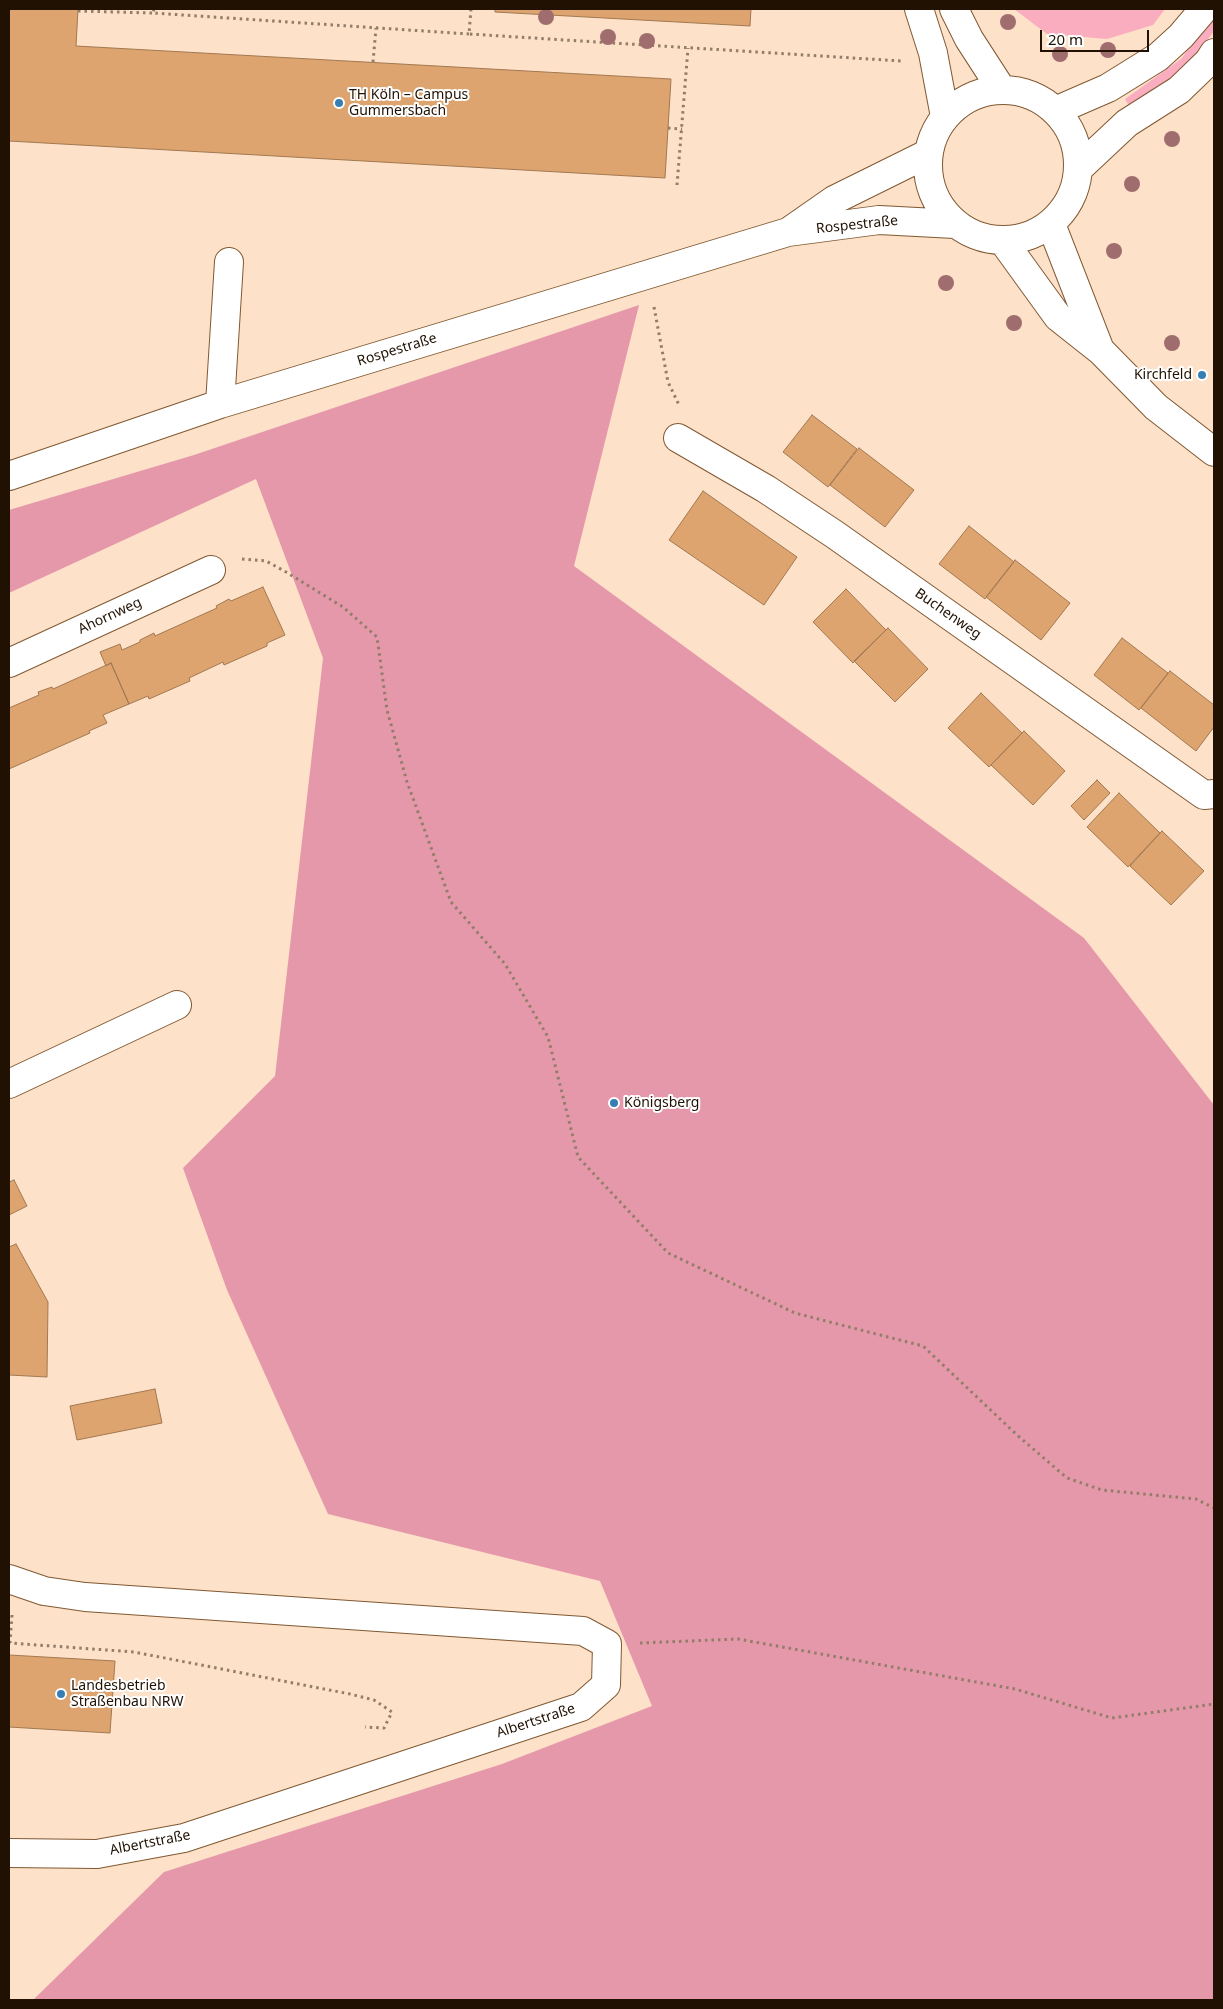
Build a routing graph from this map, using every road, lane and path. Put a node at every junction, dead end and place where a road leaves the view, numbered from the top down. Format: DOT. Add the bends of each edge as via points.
graph roads {
  1 [pos="471,9"];
  2 [pos="919,9"];
  3 [pos="954,9"];
  4 [pos="1204,9"];
  5 [pos="78,10"];
  6 [pos="154,11"];
  7 [pos="376,28"];
  8 [pos="469,34"];
  9 [pos="688,48"];
  10 [pos="1214,53"];
  11 [pos="373,62"];
  12 [pos="910,62"];
  13 [pos="1002,90"];
  14 [pos="1055,111"];
  15 [pos="945,117"];
  16 [pos="668,128"];
  17 [pos="682,129"];
  18 [pos="929,153"];
  19 [pos="1078,169"];
  20 [pos="677,185"];
  21 [pos="955,224"];
  22 [pos="1051,224"];
  23 [pos="788,232"];
  24 [pos="1003,241"];
  25 [pos="229,262"];
  26 [pos="647,273"];
  27 [pos="1101,351"];
  28 [pos="220,404"];
  29 [pos="678,438"];
  30 [pos="1214,452"];
  31 [pos="9,476"];
  32 [pos="211,570"];
  33 [pos="9,663"];
  34 [pos="1214,794"];
  35 [pos="177,1005"];
  36 [pos="9,1084"];
  37 [pos="1214,1508"];
  38 [pos="12,1580"];
  39 [pos="607,1644"];
  40 [pos="1214,1704"];
  41 [pos="365,1727"];
  42 [pos="9,1853"];
  1 -- 8 [label="path"];
  2 -- 15 [label="street" via="933,53"];
  3 -- 13 [label="street"];
  4 -- 14 [label="street" via="1158,58 1108,88"];
  5 -- 6 [label="path"];
  6 -- 7 [label="path"];
  7 -- 8 [label="path"];
  7 -- 11 [label="path"];
  8 -- 9 [label="path"];
  9 -- 12 [label="path"];
  9 -- 17 [label="path"];
  10 -- 19 [label="street" via="1179,90 1127,124"];
  13 -- 14 [label="street, Rospestraße" via="1022,92 1040,99"];
  13 -- 15 [label="street, Rospestraße" via="968,99"];
  14 -- 19 [label="street, Rospestraße" via="1069,128 1076,148"];
  15 -- 18 [label="street, Rospestraße"];
  16 -- 17 [label="path"];
  17 -- 20 [label="path"];
  18 -- 21 [label="street, Rospestraße" via="929,179 938,204"];
  18 -- 23 [label="street, Rospestraße" via="834,200"];
  19 -- 22 [label="street, Rospestraße" via="1070,200"];
  21 -- 23 [label="street, Rospestraße" via="880,220"];
  21 -- 24 [label="street, Rospestraße" via="978,236"];
  22 -- 24 [label="street, Rospestraße" via="1028,236"];
  22 -- 27 [label="street"];
  23 -- 26 [label="street, Rospestraße"];
  24 -- 27 [label="street" via="1058,317"];
  25 -- 28 [label="street"];
  26 -- 28 [label="street, Rospestraße"];
  26 -- 29 [label="path" via="668,382 685,416"];
  27 -- 30 [label="street" via="1156,407"];
  28 -- 31 [label="street, Rospestraße"];
  29 -- 34 [label="street, Buchenweg" via="766,489 834,534 1204,795"];
  32 -- 33 [label="street, Ahornweg"];
  32 -- 37 [label="path" via="239,559 266,561 343,606 377,637 387,710 407,782 451,902 505,964 548,1037 578,1157 668,1253 795,1313 923,1346 1017,1436 1067,1478 1102,1490 1196,1499"];
  35 -- 36 [label="street"];
  38 -- 39 [label="street" via="44,1591 85,1597 584,1630"];
  38 -- 41 [label="path" via="10,1643 134,1652 350,1694 374,1700 392,1712 384,1728"];
  39 -- 40 [label="path" via="738,1639 1015,1689 1112,1718"];
  39 -- 42 [label="street, Albertstraße" via="606,1685 581,1707 184,1838 97,1854"];
}
